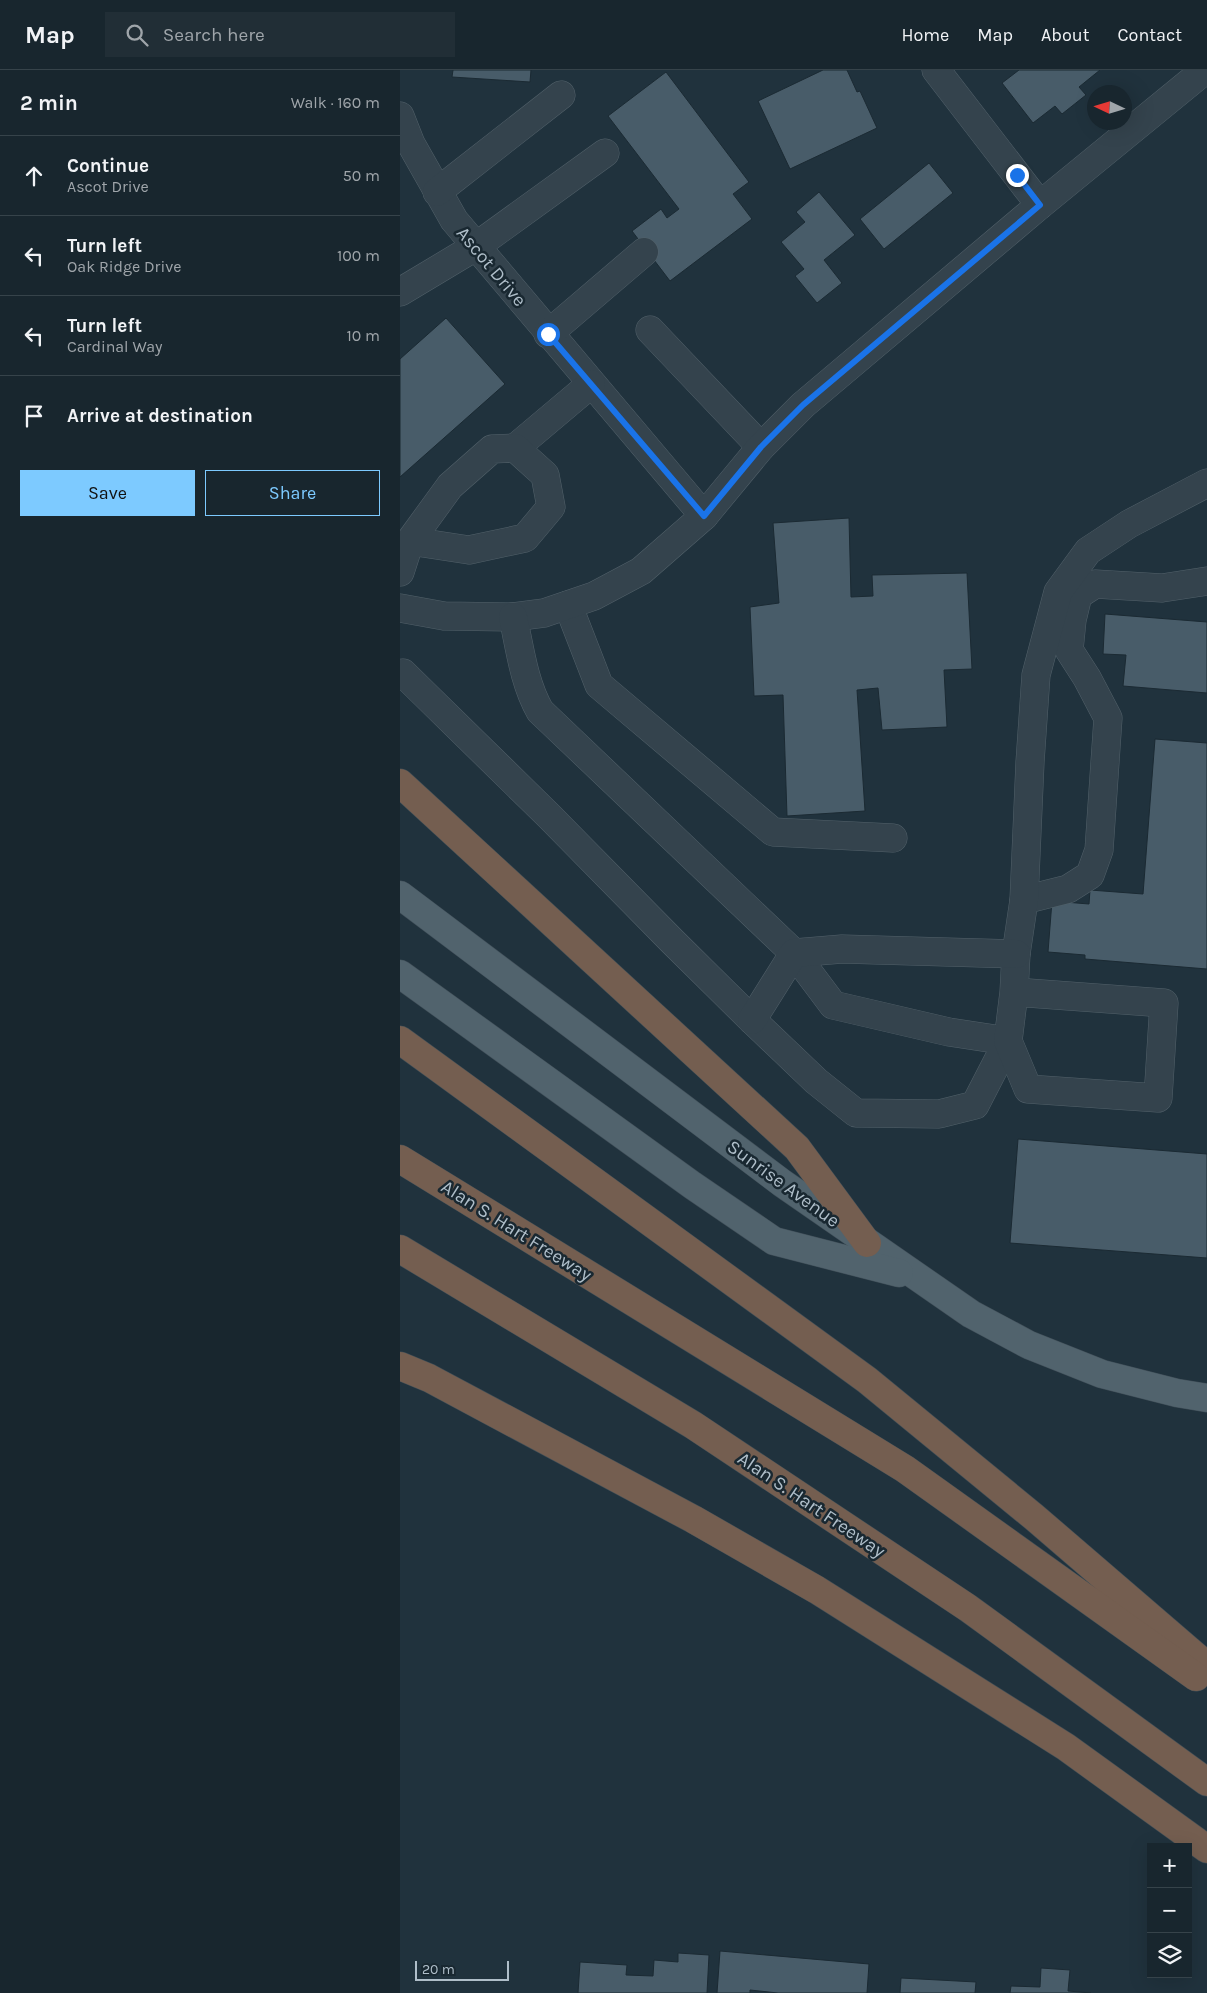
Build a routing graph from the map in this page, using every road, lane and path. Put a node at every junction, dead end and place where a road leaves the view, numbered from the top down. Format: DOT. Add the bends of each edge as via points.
graph roads {
  1 [pos="936,70"];
  2 [pos="1205,70"];
  3 [pos="561,95"];
  4 [pos="400,116"];
  5 [pos="605,153"];
  6 [pos="437,192"];
  7 [pos="1040,205"];
  8 [pos="475,247"];
  9 [pos="644,252"];
  10 [pos="400,292"];
  11 [pos="650,330"];
  12 [pos="548,334"];
  13 [pos="591,384"];
  14 [pos="761,447"];
  15 [pos="515,448"];
  16 [pos="1207,483"];
  17 [pos="704,516"];
  18 [pos="410,541"];
  19 [pos="400,572"];
  20 [pos="1207,580"];
  21 [pos="568,605"];
  22 [pos="400,608"];
  23 [pos="513,617"];
  24 [pos="403,672"];
  25 [pos="400,783"];
  26 [pos="893,838"];
  27 [pos="400,895"];
  28 [pos="1024,900"];
  29 [pos="794,953"];
  30 [pos="1016,954"];
  31 [pos="400,974"];
  32 [pos="1014,992"];
  33 [pos="752,1020"];
  34 [pos="400,1040"];
  35 [pos="1008,1041"];
  36 [pos="400,1158"];
  37 [pos="867,1243"];
  38 [pos="400,1249"];
  39 [pos="916,1277"];
  40 [pos="400,1366"];
  41 [pos="1207,1398"];
  42 [pos="1207,1666"];
  43 [pos="1207,1685"];
  44 [pos="1207,1782"];
  45 [pos="1207,1849"];
  1 -- 7 [label="street"];
  2 -- 7 [label="street"];
  3 -- 6 [label="street"];
  4 -- 6 [label="street, Ascot Drive"];
  5 -- 8 [label="street"];
  6 -- 8 [label="street, Ascot Drive"];
  7 -- 14 [label="street" via="803,405"];
  8 -- 10 [label="street"];
  8 -- 12 [label="street, Ascot Drive"];
  9 -- 12 [label="street"];
  11 -- 14 [label="street"];
  12 -- 13 [label="street, Ascot Drive"];
  13 -- 15 [label="street"];
  13 -- 17 [label="street, Ascot Drive"];
  14 -- 17 [label="street"];
  15 -- 18 [label="street" via="492,449 450,486"];
  15 -- 18 [label="street" via="545,475 551,507 525,538 468,550"];
  16 -- 28 [label="street" via="1129,524 1088,552 1058,592 1036,675"];
  17 -- 21 [label="street" via="641,571 594,596"];
  18 -- 19 [label="street"];
  20 -- 28 [label="street" via="1162,588 1095,584 1078,596 1069,650 1108,718 1099,850 1090,875 1068,889"];
  21 -- 23 [label="street" via="544,613"];
  21 -- 26 [label="street" via="599,685 773,832"];
  22 -- 23 [label="street" via="444,616"];
  23 -- 29 [label="street" via="532,696 540,710"];
  24 -- 33 [label="street"];
  25 -- 37 [label="highway" via="798,1148"];
  27 -- 37 [label="main road, Sunrise Avenue" via="782,1183"];
  28 -- 30 [label="street"];
  29 -- 30 [label="street" via="842,949"];
  29 -- 33 [label="street"];
  29 -- 35 [label="street" via="833,1005 949,1032"];
  30 -- 32 [label="street"];
  31 -- 39 [label="main road" via="774,1241"];
  32 -- 35 [label="street"];
  32 -- 35 [label="street" via="1164,1003 1158,1098 1028,1089"];
  33 -- 35 [label="street" via="816,1082 856,1113 939,1114 975,1105"];
  34 -- 42 [label="highway" via="867,1380 1034,1517"];
  36 -- 43 [label="highway, Alan S. Hart Freeway" via="905,1469"];
  37 -- 39 [label="main road, Sunrise Avenue"];
  38 -- 44 [label="highway, Alan S. Hart Freeway" via="693,1424 968,1608"];
  39 -- 41 [label="main road, Sunrise Avenue" via="971,1314 1030,1344 1102,1374"];
  40 -- 45 [label="highway" via="693,1519 817,1590 1066,1747"];
}
